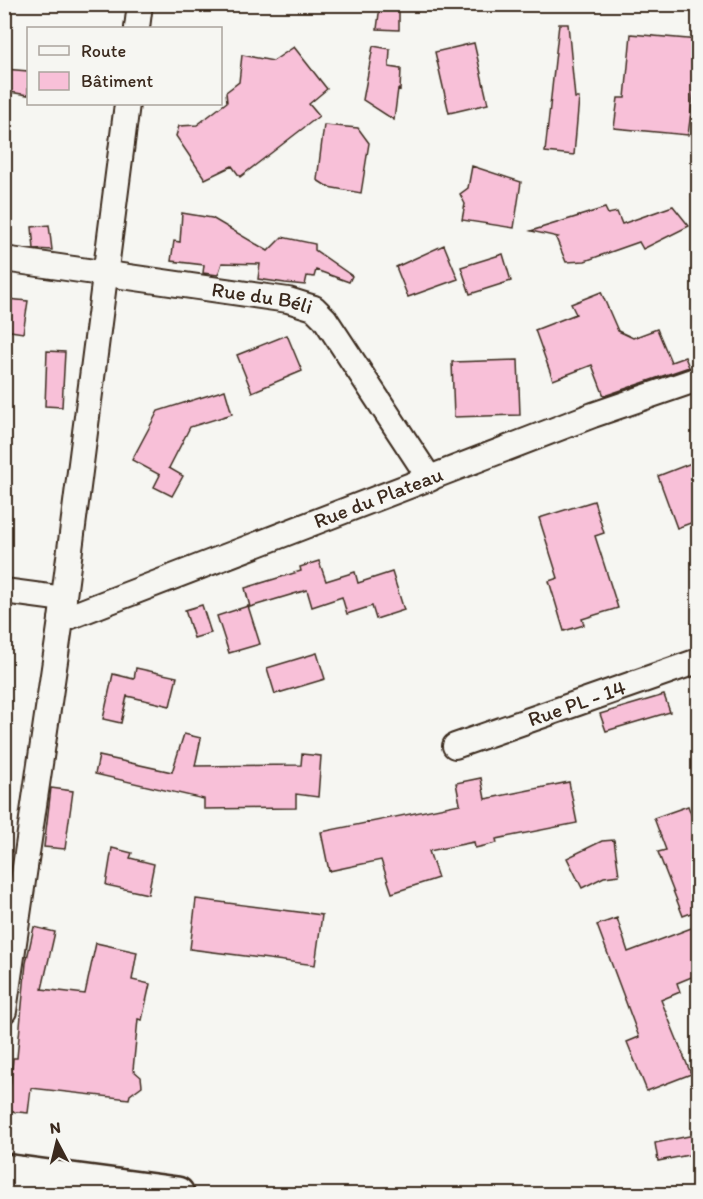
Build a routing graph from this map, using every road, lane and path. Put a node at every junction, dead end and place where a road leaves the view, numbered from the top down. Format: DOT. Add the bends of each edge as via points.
graph roads {
  1 [pos="140,4"];
  2 [pos="137,27"];
  3 [pos="127,105"];
  4 [pos="4,259"];
  5 [pos="106,274"];
  6 [pos="699,379"];
  7 [pos="430,479"];
  8 [pos="4,591"];
  9 [pos="62,609"];
  10 [pos="699,661"];
  11 [pos="455,746"];
  12 [pos="4,1011"];
  13 [pos="4,1172"];
  14 [pos="177,1194"];
  1 -- 2 [label="street"];
  3 -- 5 [label="street"];
  4 -- 5 [label="street, Rue du Béli"];
  5 -- 7 [label="street, Rue du Béli" via="288,300 314,308"];
  5 -- 9 [label="street"];
  6 -- 7 [label="street, Rue du Plateau" via="593,415"];
  7 -- 9 [label="street, Rue du Plateau"];
  8 -- 9 [label="street, Rue du Plateau"];
  9 -- 12 [label="street"];
  10 -- 11 [label="street, Rue PL - 14"];
  13 -- 14 [label="main road"];
}
